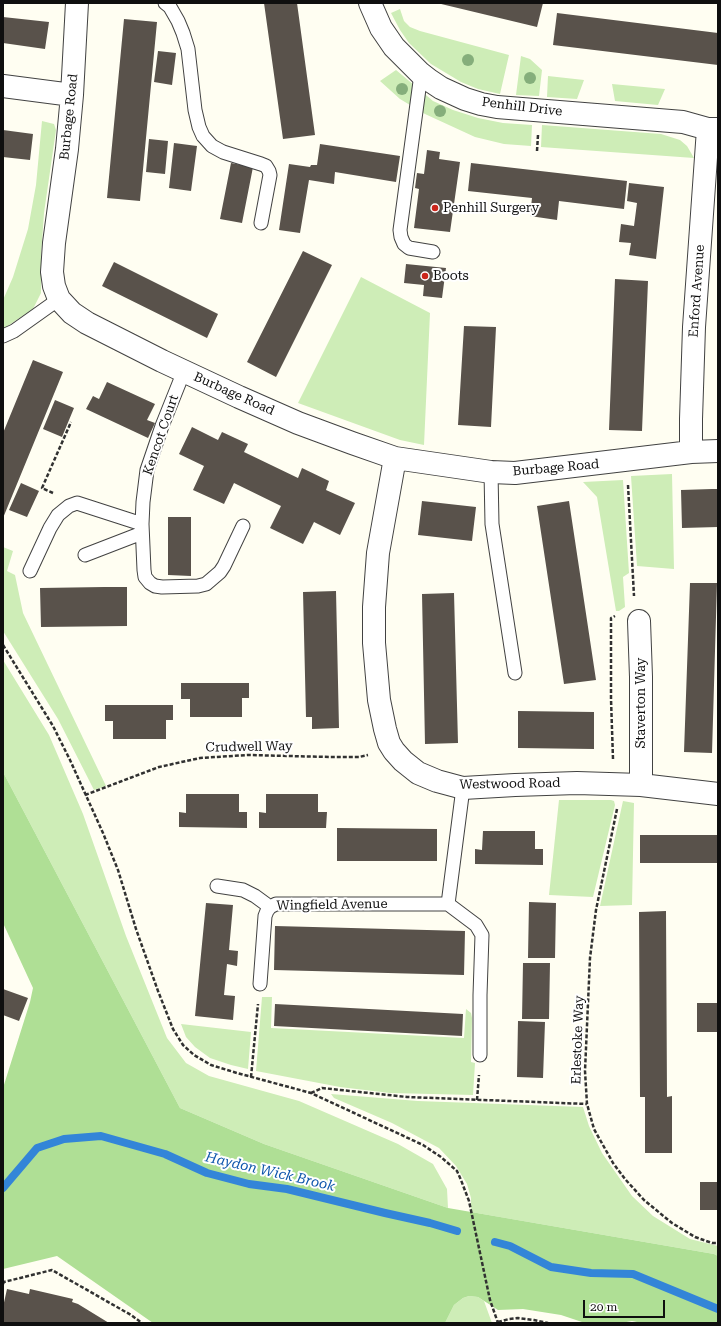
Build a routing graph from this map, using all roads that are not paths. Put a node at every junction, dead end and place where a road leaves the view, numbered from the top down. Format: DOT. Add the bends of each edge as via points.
graph roads {
  1 [pos="77,3"];
  2 [pos="165,3"];
  3 [pos="370,3"];
  4 [pos="421,74"];
  5 [pos="3,86"];
  6 [pos="72,95"];
  7 [pos="713,129"];
  8 [pos="261,223"];
  9 [pos="433,252"];
  10 [pos="59,299"];
  11 [pos="3,336"];
  12 [pos="184,371"];
  13 [pos="718,451"];
  14 [pos="691,452"];
  15 [pos="395,458"];
  16 [pos="491,472"];
  17 [pos="243,526"];
  18 [pos="142,529"];
  19 [pos="85,555"];
  20 [pos="30,571"];
  21 [pos="639,621"];
  22 [pos="515,672"];
  23 [pos="641,785"];
  24 [pos="463,788"];
  25 [pos="718,794"];
  26 [pos="217,886"];
  27 [pos="448,904"];
  28 [pos="270,907"];
  29 [pos="260,984"];
  30 [pos="480,1055"];
  1 -- 6 [label="street, Burbage Road"];
  2 -- 8 [label="lane" via="178,21 188,49 195,110 203,136 212,146 223,152 262,164 269,171"];
  3 -- 4 [label="street, Penhill Drive" via="381,28 394,47"];
  4 -- 7 [label="street, Penhill Drive" via="441,88 497,107 683,122"];
  4 -- 9 [label="lane" via="400,230 404,244 409,248"];
  5 -- 6 [label="street"];
  6 -- 10 [label="street, Burbage Road" via="52,272"];
  7 -- 14 [label="street, Enford Avenue" via="694,327"];
  10 -- 11 [label="lane"];
  10 -- 12 [label="street, Burbage Road" via="72,313 87,323"];
  12 -- 15 [label="street, Burbage Road" via="298,423"];
  12 -- 18 [label="lane, Kencot Court" via="147,470"];
  13 -- 14 [label="street, Burbage Road"];
  14 -- 16 [label="street, Burbage Road" via="515,473"];
  15 -- 16 [label="street, Burbage Road"];
  15 -- 24 [label="street, Westwood Road" via="378,554 374,607 379,700 389,743 403,761 418,773 437,782"];
  16 -- 22 [label="lane" via="492,524"];
  17 -- 18 [label="lane, Kencot Court" via="220,572 206,584 198,586 155,586 145,577"];
  18 -- 19 [label="lane"];
  18 -- 20 [label="lane" via="77,503 69,506 58,516"];
  21 -- 23 [label="street, Staverton Way"];
  23 -- 24 [label="street, Westwood Road" via="577,783"];
  23 -- 25 [label="street, Westwood Road"];
  24 -- 27 [label="lane"];
  26 -- 28 [label="lane" via="242,890"];
  27 -- 28 [label="lane, Wingfield Avenue" via="276,904"];
  27 -- 30 [label="lane" via="476,925 482,935"];
  28 -- 29 [label="lane, Wingfield Avenue" via="265,916"];
}
